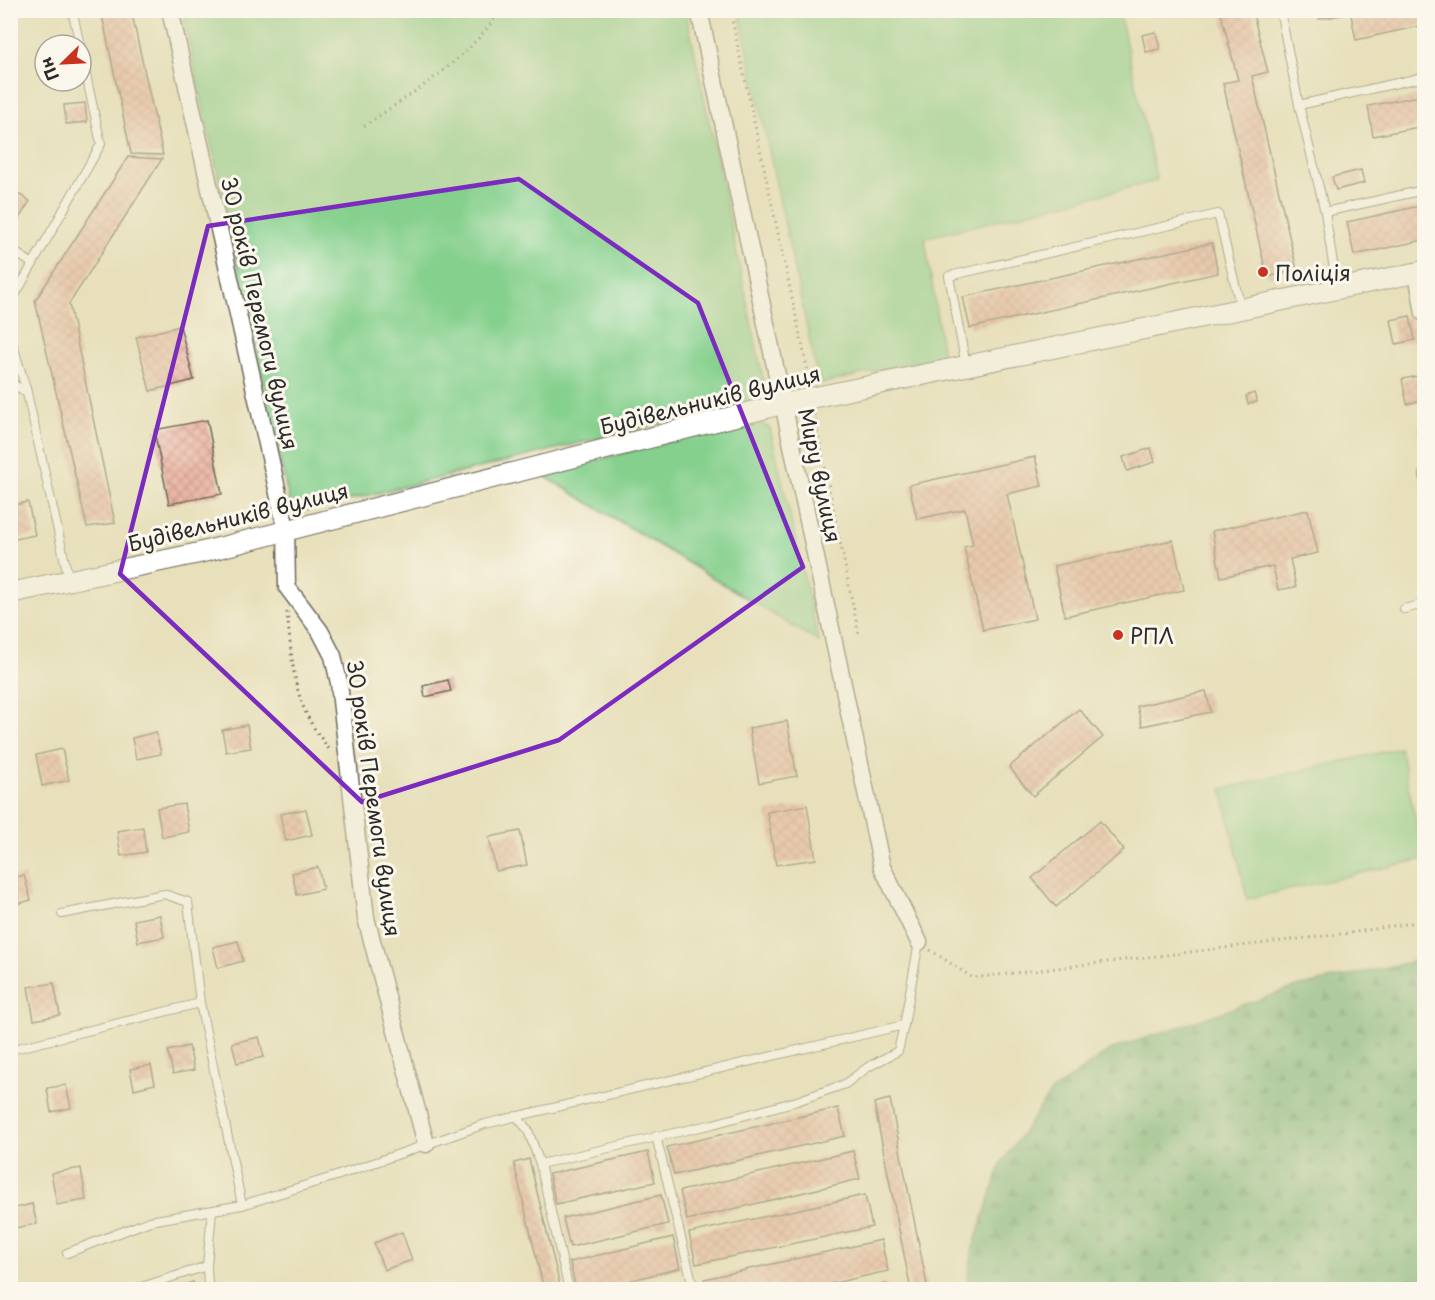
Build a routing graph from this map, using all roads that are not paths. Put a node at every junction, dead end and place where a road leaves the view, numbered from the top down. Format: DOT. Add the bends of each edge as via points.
graph roads {
  1 [pos="72,10"];
  2 [pos="171,10"];
  3 [pos="699,10"];
  4 [pos="1280,10"];
  5 [pos="77,33"];
  6 [pos="1425,77"];
  7 [pos="90,93"];
  8 [pos="1299,105"];
  9 [pos="1425,190"];
  10 [pos="1325,212"];
  11 [pos="10,249"];
  12 [pos="33,264"];
  13 [pos="1420,272"];
  14 [pos="1338,289"];
  15 [pos="10,304"];
  16 [pos="1241,309"];
  17 [pos="1425,313"];
  18 [pos="10,335"];
  19 [pos="966,367"];
  20 [pos="10,382"];
  21 [pos="27,393"];
  22 [pos="782,404"];
  23 [pos="286,530"];
  24 [pos="69,580"];
  25 [pos="10,593"];
  26 [pos="1425,604"];
  27 [pos="1404,609"];
  28 [pos="62,914"];
  29 [pos="919,942"];
  30 [pos="200,1003"];
  31 [pos="904,1025"];
  32 [pos="10,1050"];
  33 [pos="516,1116"];
  34 [pos="656,1136"];
  35 [pos="426,1144"];
  36 [pos="540,1164"];
  37 [pos="242,1205"];
  38 [pos="212,1210"];
  39 [pos="67,1253"];
  40 [pos="207,1266"];
  41 [pos="132,1290"];
  42 [pos="214,1290"];
  43 [pos="569,1290"];
  44 [pos="694,1290"];
  1 -- 5 [label="lane"];
  2 -- 23 [label="street, 30 років Перемоги вулиця"];
  3 -- 22 [label="street, Миру вулиця"];
  4 -- 8 [label="lane"];
  6 -- 8 [label="lane"];
  7 -- 12 [label="lane" via="101,144"];
  8 -- 10 [label="lane"];
  9 -- 10 [label="lane"];
  10 -- 14 [label="lane"];
  11 -- 12 [label="lane"];
  12 -- 15 [label="lane"];
  13 -- 14 [label="street, Будівельників вулиця"];
  13 -- 17 [label="street"];
  14 -- 16 [label="street, Будівельників вулиця"];
  16 -- 19 [label="street, Будівельників вулиця"];
  16 -- 19 [label="lane" via="1218,214 949,276"];
  18 -- 21 [label="lane"];
  19 -- 22 [label="street, Будівельників вулиця"];
  20 -- 21 [label="lane"];
  21 -- 24 [label="lane"];
  22 -- 23 [label="street, Будівельників вулиця"];
  22 -- 29 [label="street, Миру вулиця" via="882,867"];
  23 -- 24 [label="street, Будівельників вулиця"];
  23 -- 35 [label="street, 30 років Перемоги вулиця" via="287,587 320,630 333,656 366,918"];
  24 -- 25 [label="street, Будівельників вулиця"];
  26 -- 27 [label="lane"];
  28 -- 30 [label="lane" via="164,894 188,902"];
  29 -- 31 [label="lane"];
  30 -- 32 [label="lane"];
  30 -- 37 [label="lane"];
  31 -- 33 [label="lane"];
  31 -- 34 [label="lane" via="898,1051 845,1084 797,1101"];
  33 -- 35 [label="lane"];
  33 -- 36 [label="lane" via="528,1130"];
  34 -- 36 [label="lane"];
  34 -- 44 [label="lane"];
  35 -- 37 [label="lane"];
  36 -- 43 [label="lane"];
  37 -- 38 [label="lane"];
  38 -- 39 [label="lane" via="150,1221"];
  38 -- 40 [label="lane"];
  40 -- 41 [label="lane"];
  40 -- 42 [label="lane" via="208,1286"];
}
